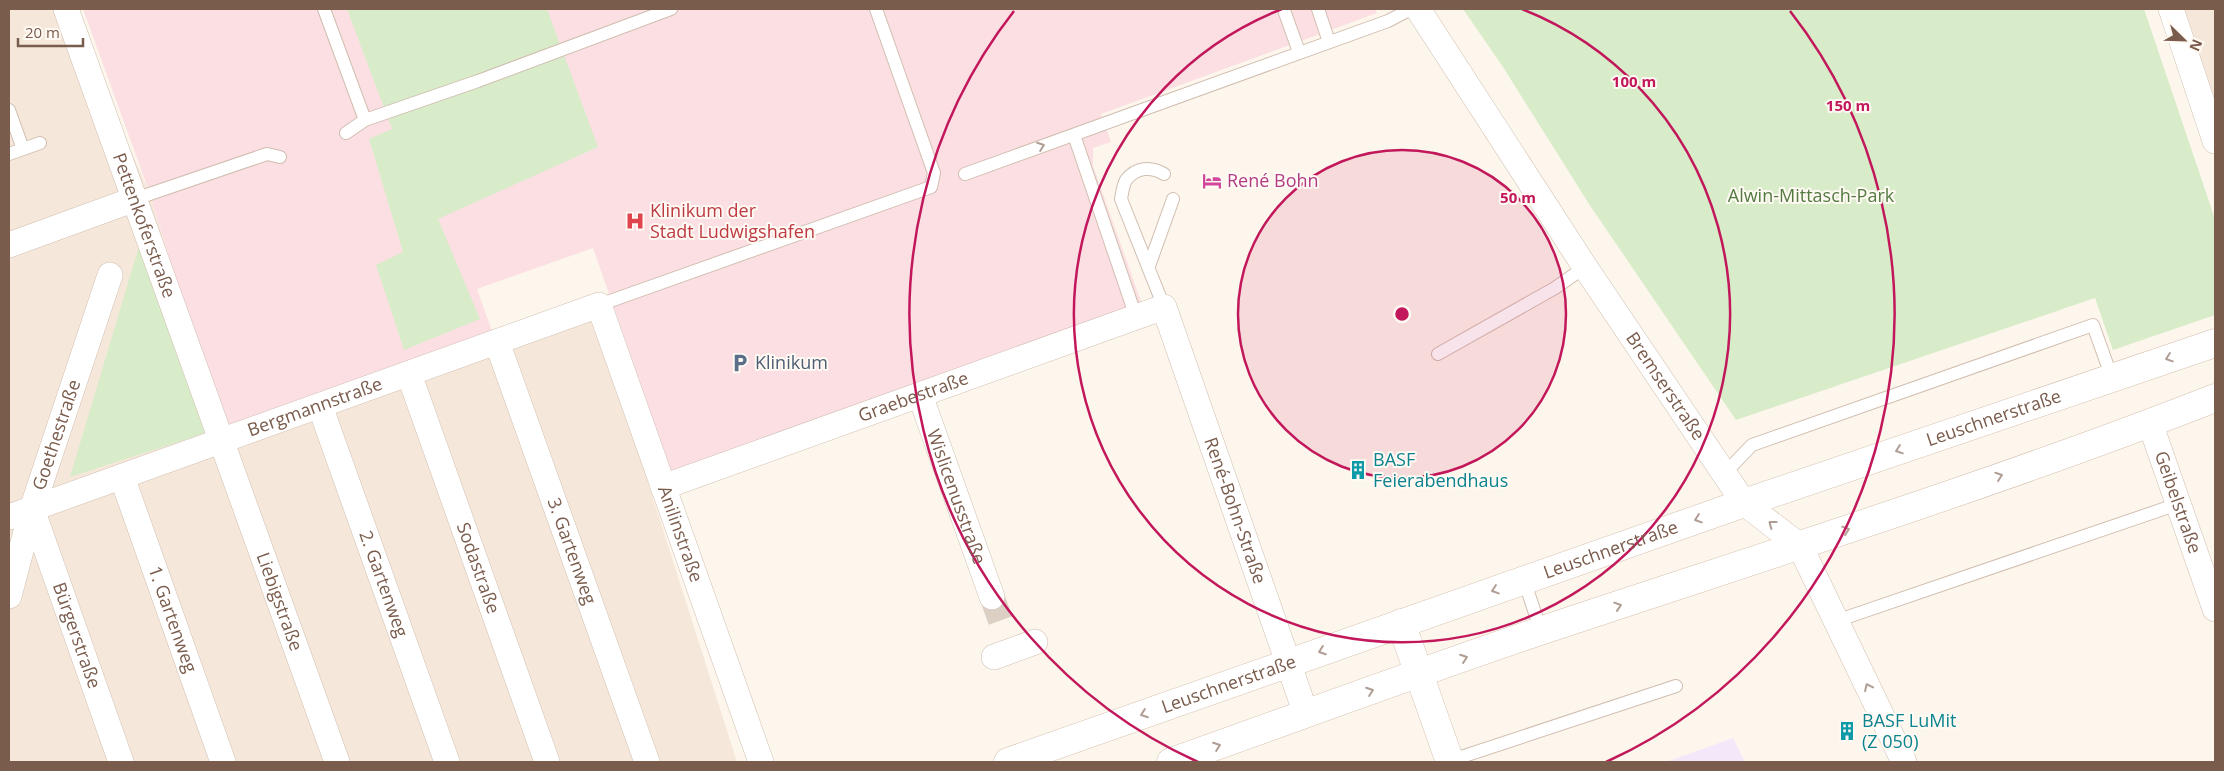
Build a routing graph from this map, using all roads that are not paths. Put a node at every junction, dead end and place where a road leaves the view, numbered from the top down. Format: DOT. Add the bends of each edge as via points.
graph roads {
  1 [pos="66,9"];
  2 [pos="324,9"];
  3 [pos="671,9"];
  4 [pos="876,9"];
  5 [pos="1318,9"];
  6 [pos="1411,9"];
  7 [pos="1418,9"];
  8 [pos="2171,9"];
  9 [pos="1285,13"];
  10 [pos="1329,42"];
  11 [pos="1299,52"];
  12 [pos="9,110"];
  13 [pos="366,120"];
  14 [pos="346,133"];
  15 [pos="1074,135"];
  16 [pos="2215,141"];
  17 [pos="40,143"];
  18 [pos="23,149"];
  19 [pos="9,154"];
  20 [pos="280,157"];
  21 [pos="965,174"];
  22 [pos="1164,174"];
  23 [pos="135,199"];
  24 [pos="1173,199"];
  25 [pos="9,245"];
  26 [pos="1149,266"];
  27 [pos="1585,267"];
  28 [pos="110,275"];
  29 [pos="599,306"];
  30 [pos="1164,307"];
  31 [pos="1136,317"];
  32 [pos="497,342"];
  33 [pos="2215,343"];
  34 [pos="1438,354"];
  35 [pos="408,374"];
  36 [pos="2112,378"];
  37 [pos="920,395"];
  38 [pos="2215,398"];
  39 [pos="320,406"];
  40 [pos="2150,423"];
  41 [pos="222,441"];
  42 [pos="1724,474"];
  43 [pos="122,477"];
  44 [pos="663,487"];
  45 [pos="1744,503"];
  46 [pos="2178,504"];
  47 [pos="32,509"];
  48 [pos="9,517"];
  49 [pos="1800,546"];
  50 [pos="1524,580"];
  51 [pos="9,596"];
  52 [pos="992,597"];
  53 [pos="2215,609"];
  54 [pos="1836,620"];
  55 [pos="1401,623"];
  56 [pos="1541,631"];
  57 [pos="1035,642"];
  58 [pos="1003,646"];
  59 [pos="1289,663"];
  60 [pos="1418,674"];
  61 [pos="1676,686"];
  62 [pos="1306,714"];
  63 [pos="1450,761"];
  64 [pos="121,762"];
  65 [pos="223,762"];
  66 [pos="336,762"];
  67 [pos="447,762"];
  68 [pos="547,762"];
  69 [pos="646,762"];
  70 [pos="761,762"];
  71 [pos="1008,762"];
  72 [pos="1171,762"];
  73 [pos="1904,762"];
  1 -- 23 [label="street, Pettenkoferstraße"];
  2 -- 13 [label="lane"];
  3 -- 13 [label="lane" via="478,82"];
  4 -- 29 [label="lane" via="934,173 931,187"];
  5 -- 10 [label="lane"];
  6 -- 10 [label="lane" via="1388,21"];
  7 -- 27 [label="street, Bremserstraße"];
  8 -- 16 [label="street"];
  9 -- 11 [label="lane"];
  10 -- 11 [label="lane"];
  11 -- 15 [label="lane"];
  12 -- 18 [label="lane"];
  13 -- 14 [label="lane"];
  21 -- 15 [label="lane, one-way"];
  15 -- 31 [label="lane"];
  17 -- 18 [label="lane"];
  18 -- 19 [label="lane"];
  20 -- 23 [label="lane" via="267,154"];
  22 -- 26 [label="lane" via="1155,168 1138,169 1126,181 1121,199"];
  23 -- 25 [label="street"];
  23 -- 41 [label="street, Pettenkoferstraße"];
  24 -- 26 [label="lane"];
  26 -- 30 [label="lane"];
  27 -- 34 [label="lane" via="1555,288"];
  27 -- 42 [label="street, Bremserstraße"];
  28 -- 47 [label="street, Goethestraße"];
  29 -- 32 [label="street, Bergmannstraße"];
  29 -- 44 [label="street, Anilinstraße"];
  30 -- 31 [label="street, Graebestraße"];
  30 -- 59 [label="street, René-Bohn-Straße"];
  31 -- 37 [label="street, Graebestraße"];
  32 -- 35 [label="street, Bergmannstraße"];
  32 -- 69 [label="street, 3. Gartenweg"];
  33 -- 36 [label="street, Leuschnerstraße, one-way"];
  35 -- 39 [label="street, Bergmannstraße"];
  35 -- 68 [label="street, Sodastraße"];
  36 -- 42 [label="lane" via="2094,325 1752,445"];
  36 -- 45 [label="street, Leuschnerstraße, one-way"];
  37 -- 44 [label="street, Graebestraße"];
  37 -- 52 [label="street, Wislicenusstraße"];
  38 -- 40 [label="street"];
  39 -- 41 [label="street, Bergmannstraße"];
  39 -- 67 [label="street, 2. Gartenweg"];
  40 -- 46 [label="street, Geibelstraße"];
  49 -- 40 [label="street, one-way"];
  41 -- 43 [label="street, Bergmannstraße"];
  41 -- 66 [label="street, Liebigstraße"];
  42 -- 45 [label="street, Bremserstraße"];
  43 -- 47 [label="street, Bergmannstraße"];
  43 -- 65 [label="street, 1. Gartenweg"];
  44 -- 70 [label="street, Anilinstraße"];
  49 -- 45 [label="street, Bremserstraße, one-way"];
  45 -- 50 [label="street, Leuschnerstraße, one-way"];
  46 -- 53 [label="street, Geibelstraße"];
  46 -- 54 [label="lane"];
  47 -- 48 [label="street, Bergmannstraße"];
  47 -- 51 [label="street, Goethestraße"];
  47 -- 64 [label="street, Bürgerstraße"];
  49 -- 54 [label="street, Bremserstraße"];
  56 -- 49 [label="street, one-way"];
  50 -- 55 [label="street, Leuschnerstraße, one-way"];
  50 -- 56 [label="lane"];
  73 -- 54 [label="street, Bremserstraße, one-way"];
  55 -- 59 [label="street, Leuschnerstraße, one-way"];
  55 -- 60 [label="street"];
  60 -- 56 [label="street, one-way"];
  57 -- 58 [label="street"];
  59 -- 62 [label="street, René-Bohn-Straße"];
  59 -- 71 [label="street, Leuschnerstraße, one-way"];
  62 -- 60 [label="street, one-way"];
  60 -- 63 [label="street"];
  61 -- 63 [label="lane"];
  72 -- 62 [label="street, one-way"];
}
